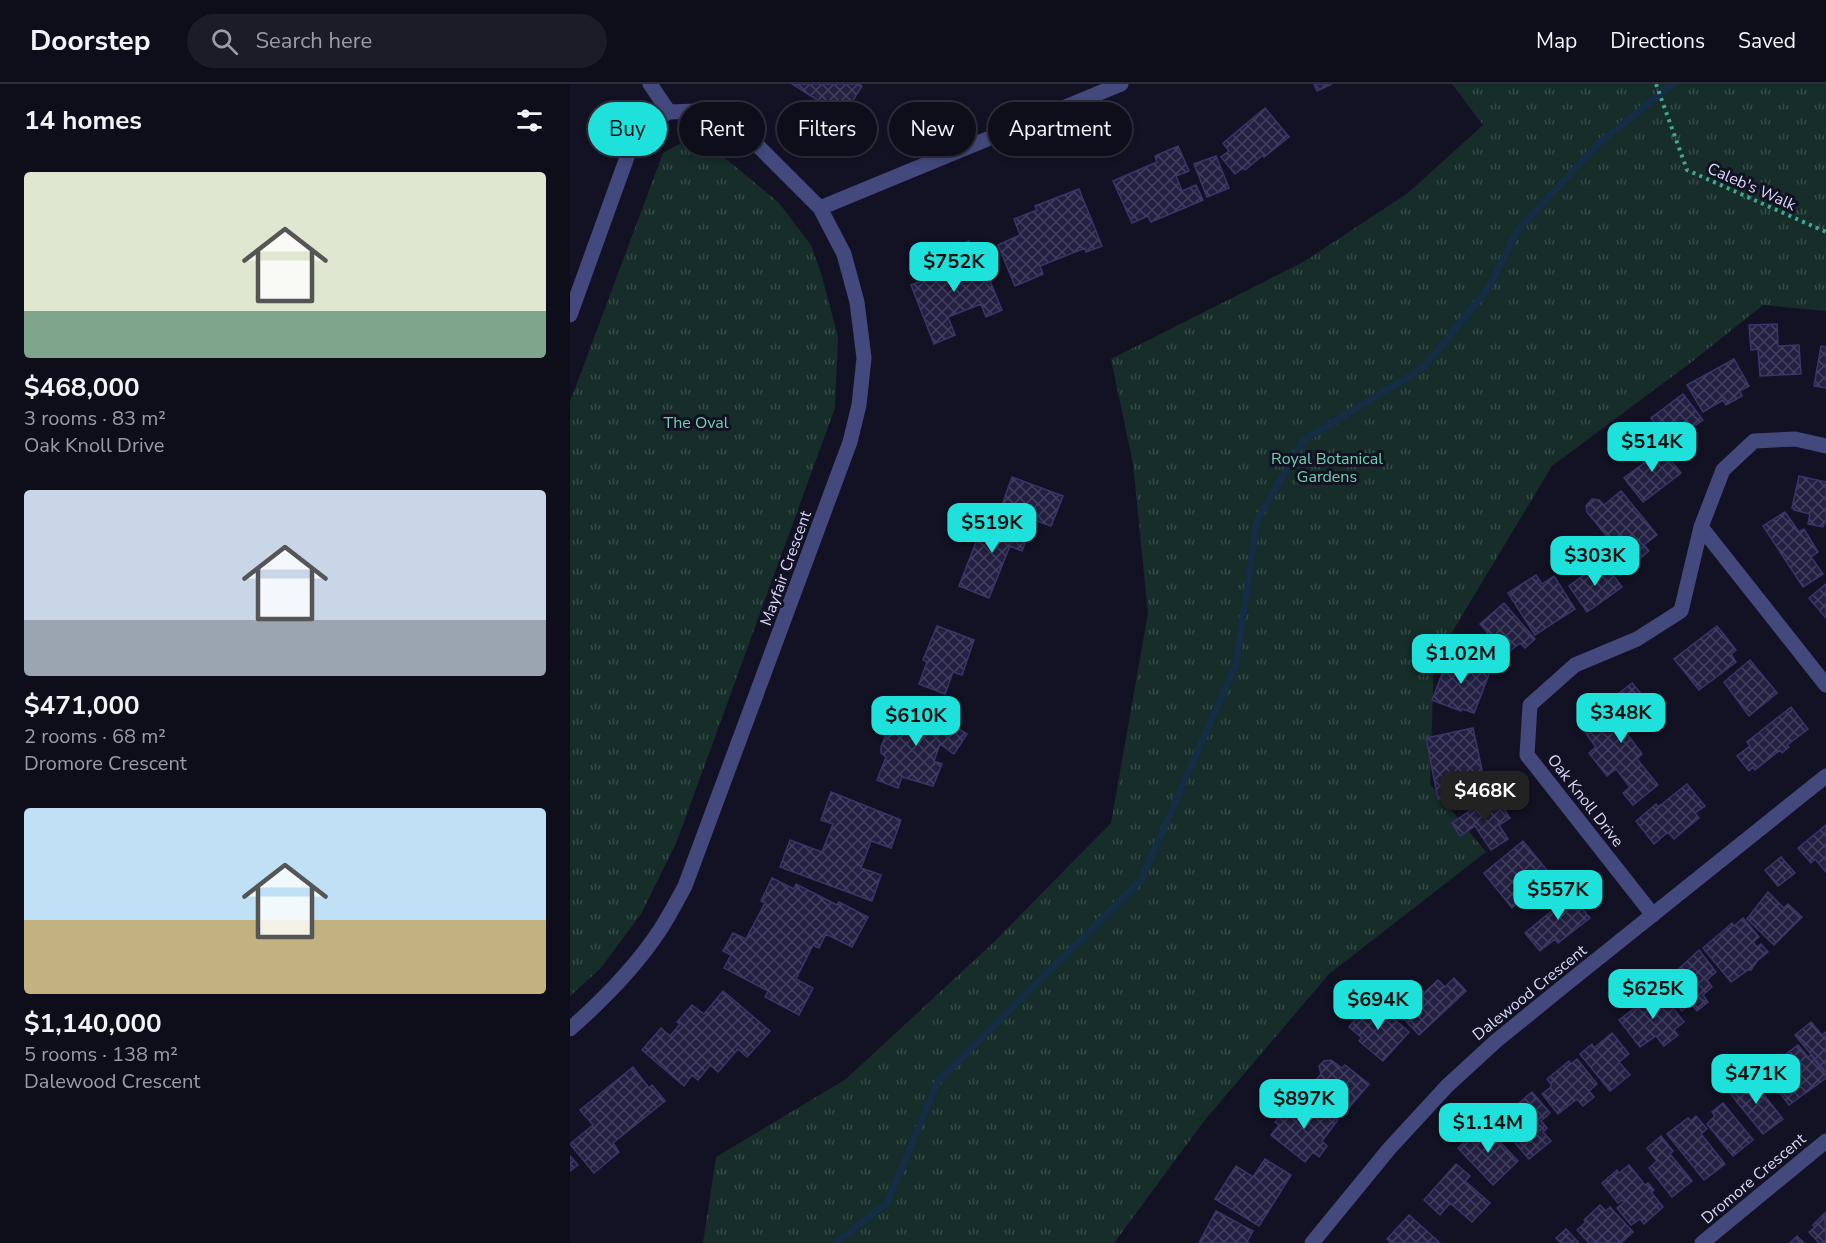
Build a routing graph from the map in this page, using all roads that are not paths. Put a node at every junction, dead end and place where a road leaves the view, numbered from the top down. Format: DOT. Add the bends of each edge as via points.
graph roads {
  1 [pos="650,84"];
  2 [pos="1121,84"];
  3 [pos="669,112"];
  4 [pos="820,208"];
  5 [pos="570,315"];
  6 [pos="1826,446"];
  7 [pos="1701,527"];
  8 [pos="1826,685"];
  9 [pos="1826,776"];
  10 [pos="1653,915"];
  11 [pos="570,1029"];
  12 [pos="1826,1141"];
  13 [pos="1312,1243"];
  14 [pos="1702,1243"];
  1 -- 3 [label="street"];
  2 -- 4 [label="street"];
  3 -- 4 [label="street, Mayfair Crescent" via="696,111 720,119 751,139"];
  3 -- 5 [label="street" via="646,124 630,149"];
  4 -- 11 [label="street, Mayfair Crescent" via="844,254 857,302 864,358 850,442 685,886 661,929 635,964"];
  6 -- 7 [label="street, Oak Knoll Drive" via="1795,439 1754,441 1723,470"];
  7 -- 8 [label="street"];
  7 -- 10 [label="street, Oak Knoll Drive" via="1681,611 1637,639 1575,665 1530,705 1527,755"];
  9 -- 10 [label="street, Dalewood Crescent"];
  10 -- 13 [label="street, Dalewood Crescent" via="1496,1041 1447,1086"];
  12 -- 14 [label="street, Dromore Crescent"];
}
